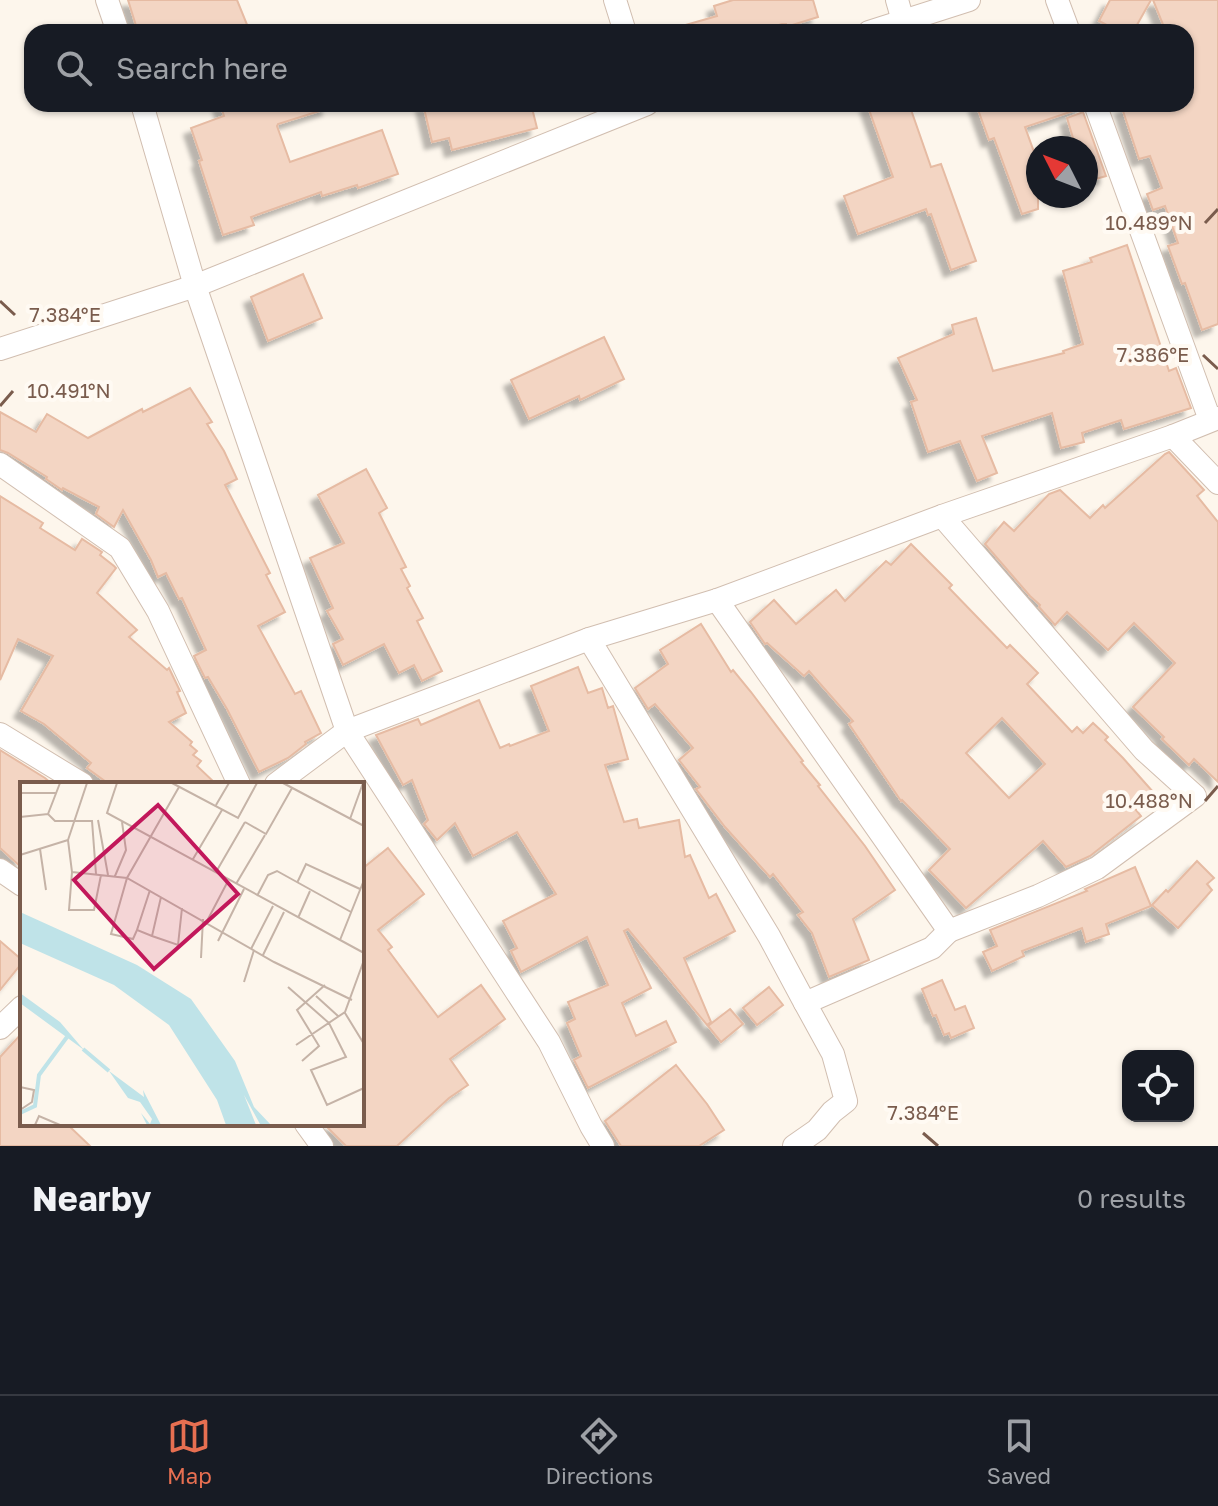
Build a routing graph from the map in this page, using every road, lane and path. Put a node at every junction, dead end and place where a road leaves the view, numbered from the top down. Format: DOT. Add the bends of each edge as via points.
graph roads {
  1 [pos="107,0"];
  2 [pos="615,0"];
  3 [pos="969,0"];
  4 [pos="1057,0"];
  5 [pos="900,10"];
  6 [pos="115,24"];
  7 [pos="622,24"];
  8 [pos="880,24"];
  9 [pos="1066,24"];
  10 [pos="144,112"];
  11 [pos="627,112"];
  12 [pos="1098,112"];
  13 [pos="195,286"];
  14 [pos="0,349"];
  15 [pos="1214,419"];
  16 [pos="1173,436"];
  17 [pos="0,464"];
  18 [pos="1218,483"];
  19 [pos="942,516"];
  20 [pos="717,600"];
  21 [pos="589,639"];
  22 [pos="347,731"];
  23 [pos="0,734"];
  24 [pos="79,782"];
  25 [pos="238,782"];
  26 [pos="279,782"];
  27 [pos="0,870"];
  28 [pos="20,884"];
  29 [pos="949,931"];
  30 [pos="805,1003"];
  31 [pos="20,1009"];
  32 [pos="0,1028"];
  33 [pos="307,1126"];
  34 [pos="322,1146"];
  35 [pos="603,1146"];
  36 [pos="794,1146"];
  1 -- 6 [label="street"];
  2 -- 7 [label="street"];
  3 -- 5 [label="street"];
  4 -- 9 [label="street"];
  5 -- 8 [label="street"];
  10 -- 13 [label="street"];
  11 -- 13 [label="street"];
  12 -- 15 [label="street"];
  13 -- 14 [label="street"];
  13 -- 22 [label="street"];
  15 -- 16 [label="street"];
  16 -- 18 [label="street"];
  16 -- 19 [label="street"];
  17 -- 25 [label="street" via="120,548 158,611"];
  19 -- 20 [label="street"];
  19 -- 29 [label="street" via="1144,750 1195,796 1097,868"];
  20 -- 21 [label="street"];
  20 -- 29 [label="street"];
  21 -- 22 [label="street"];
  21 -- 30 [label="street"];
  22 -- 26 [label="street"];
  22 -- 35 [label="street" via="549,1042"];
  23 -- 24 [label="street"];
  27 -- 28 [label="street"];
  29 -- 30 [label="street" via="932,948"];
  30 -- 36 [label="street" via="833,1054 846,1101"];
  31 -- 32 [label="street"];
  33 -- 34 [label="street"];
}
